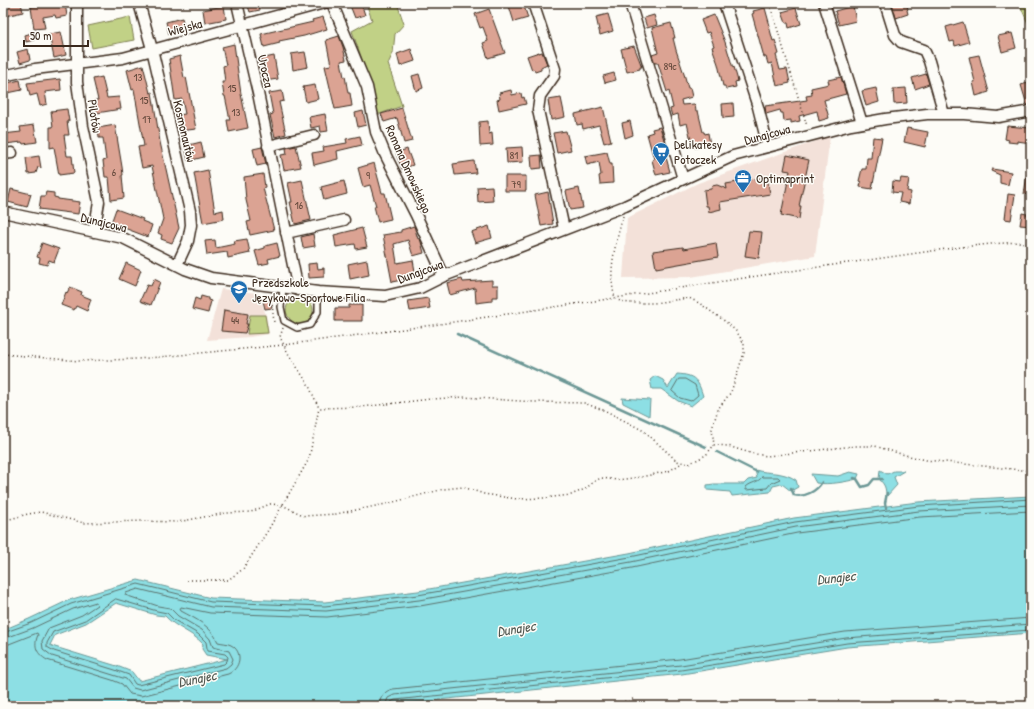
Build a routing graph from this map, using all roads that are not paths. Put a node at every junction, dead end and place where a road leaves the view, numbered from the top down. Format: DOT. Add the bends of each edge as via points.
graph roads {
  1 [pos="77,3"];
  2 [pos="139,3"];
  3 [pos="237,3"];
  4 [pos="324,3"];
  5 [pos="332,3"];
  6 [pos="533,3"];
  7 [pos="630,3"];
  8 [pos="724,3"];
  9 [pos="824,3"];
  10 [pos="885,3"];
  11 [pos="242,26"];
  12 [pos="152,49"];
  13 [pos="77,63"];
  14 [pos="3,76"];
  15 [pos="1031,112"];
  16 [pos="944,114"];
  17 [pos="862,123"];
  18 [pos="314,135"];
  19 [pos="268,146"];
  20 [pos="768,147"];
  21 [pos="683,179"];
  22 [pos="3,212"];
  23 [pos="344,220"];
  24 [pos="564,229"];
  25 [pos="94,232"];
  26 [pos="286,233"];
  27 [pos="177,265"];
  28 [pos="444,276"];
  29 [pos="283,288"];
  30 [pos="298,290"];
  31 [pos="318,292"];
  1 -- 13 [label="street, Pilotów"];
  2 -- 12 [label="street, Kosmonautów"];
  3 -- 11 [label="street, Urocza"];
  4 -- 11 [label="street, Wiejska"];
  5 -- 28 [label="street, Romana Dmowskiego" via="367,86 376,132 385,154"];
  6 -- 24 [label="street" via="555,69 554,76 540,96 538,110"];
  7 -- 21 [label="street"];
  8 -- 20 [label="street" via="758,107"];
  9 -- 17 [label="street"];
  10 -- 16 [label="street" via="895,35 901,42 924,50"];
  11 -- 12 [label="street, Wiejska"];
  11 -- 19 [label="street, Urocza"];
  12 -- 13 [label="street, Wiejska" via="123,58"];
  12 -- 27 [label="street, Kosmonautów" via="190,211 188,241"];
  13 -- 14 [label="street, Wiejska"];
  13 -- 25 [label="street, Pilotów" via="83,126 98,202"];
  15 -- 16 [label="street, Dunajcowa" via="998,117"];
  16 -- 17 [label="street, Dunajcowa" via="885,118"];
  17 -- 20 [label="street, Dunajcowa"];
  18 -- 19 [label="street"];
  19 -- 26 [label="street, Urocza"];
  20 -- 21 [label="street, Dunajcowa" via="733,156"];
  21 -- 24 [label="street, Dunajcowa" via="625,206"];
  22 -- 25 [label="street, Dunajcowa"];
  23 -- 26 [label="street"];
  24 -- 28 [label="street, Dunajcowa"];
  25 -- 27 [label="street, Dunajcowa" via="123,238"];
  26 -- 30 [label="street, Urocza"];
  27 -- 29 [label="street, Dunajcowa" via="211,278"];
  28 -- 31 [label="street, Dunajcowa" via="420,288 385,296"];
  29 -- 30 [label="street, Dunajcowa"];
  29 -- 31 [label="lane" via="281,307 284,321 297,328 310,325 318,312"];
  30 -- 31 [label="street, Dunajcowa"];
}
